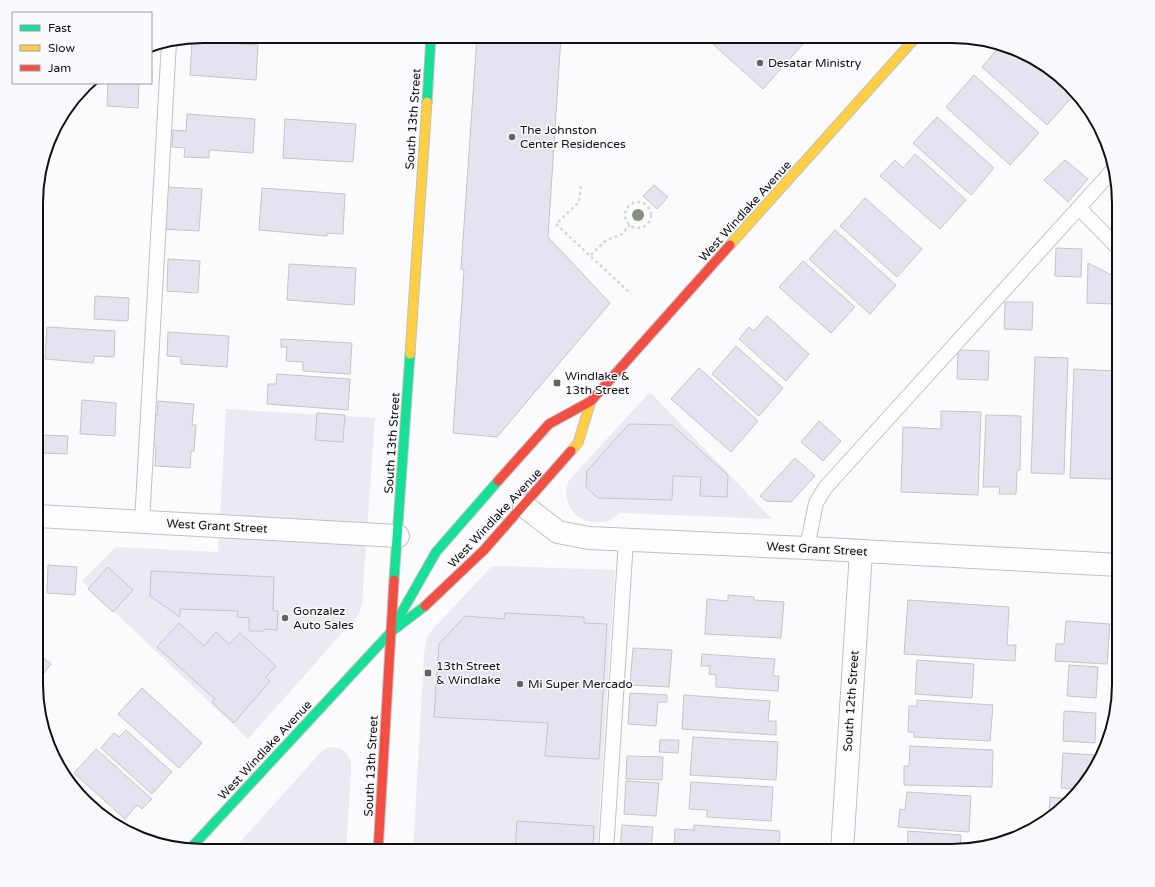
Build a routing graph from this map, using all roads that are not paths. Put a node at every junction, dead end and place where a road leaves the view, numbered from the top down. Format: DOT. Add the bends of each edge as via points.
graph roads {
  1 [pos="431,43"];
  2 [pos="911,43"];
  3 [pos="169,47"];
  4 [pos="1109,174"];
  5 [pos="1079,208"];
  6 [pos="1112,243"];
  7 [pos="591,401"];
  8 [pos="524,506"];
  9 [pos="43,516"];
  10 [pos="142,522"];
  11 [pos="398,536"];
  12 [pos="626,540"];
  13 [pos="807,548"];
  14 [pos="861,551"];
  15 [pos="1112,565"];
  16 [pos="391,632"];
  17 [pos="195,844"];
  18 [pos="378,844"];
  19 [pos="606,844"];
  20 [pos="842,844"];
  1 -- 11 [label="street, South 13th Street"];
  2 -- 7 [label="street, West Windlake Avenue"];
  3 -- 10 [label="lane"];
  4 -- 5 [label="lane"];
  5 -- 6 [label="lane"];
  5 -- 13 [label="lane" via="825,488 816,503"];
  7 -- 8 [label="street, West Windlake Avenue" via="578,443"];
  7 -- 16 [label="street, West Windlake Avenue" via="549,424 442,545 415,587"];
  8 -- 12 [label="street, West Grant Street" via="558,532 589,538"];
  8 -- 16 [label="street, West Windlake Avenue" via="451,582"];
  9 -- 10 [label="street, West Grant Street"];
  10 -- 11 [label="street, West Grant Street"];
  11 -- 16 [label="street, South 13th Street"];
  12 -- 13 [label="street, West Grant Street"];
  12 -- 19 [label="lane"];
  13 -- 14 [label="street, West Grant Street"];
  14 -- 15 [label="street, West Grant Street"];
  14 -- 20 [label="street, South 12th Street"];
  16 -- 17 [label="street, West Windlake Avenue"];
  16 -- 18 [label="street, South 13th Street"];
}
